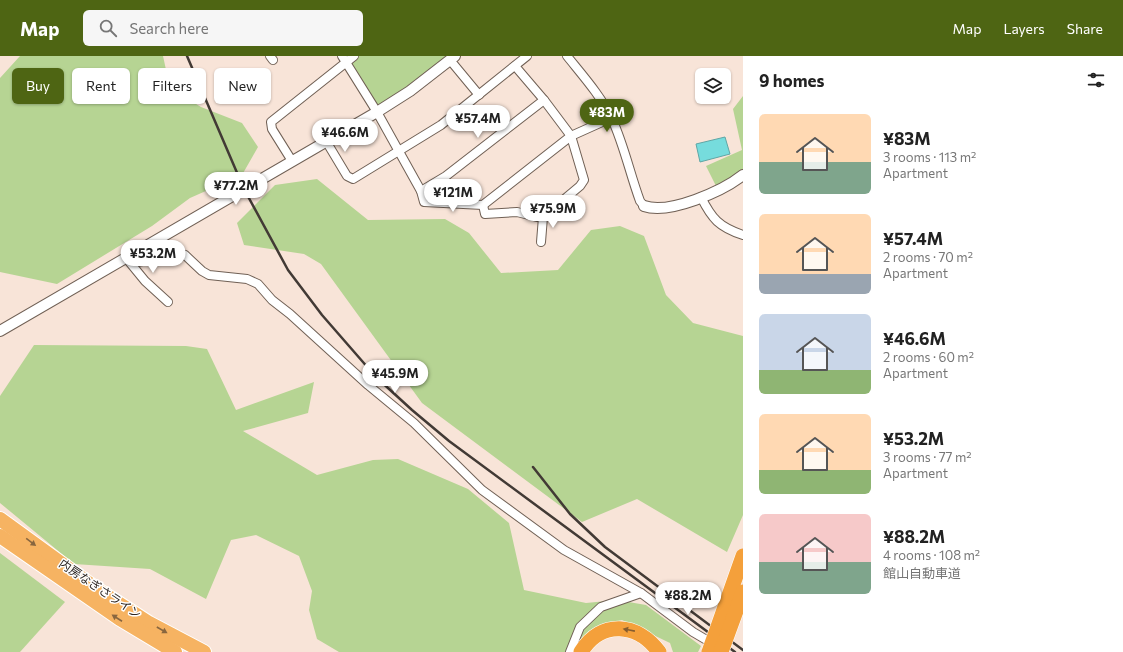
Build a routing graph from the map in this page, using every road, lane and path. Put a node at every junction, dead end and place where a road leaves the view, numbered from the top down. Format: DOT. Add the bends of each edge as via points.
graph roads {
  1 [pos="354,56"];
  2 [pos="527,56"];
  3 [pos="567,56"];
  4 [pos="452,58"];
  5 [pos="345,59"];
  6 [pos="515,66"];
  7 [pos="479,95"];
  8 [pos="544,100"];
  9 [pos="377,112"];
  10 [pos="611,118"];
  11 [pos="571,136"];
  12 [pos="326,141"];
  13 [pos="398,151"];
  14 [pos="292,161"];
  15 [pos="743,175"];
  16 [pos="421,191"];
  17 [pos="701,197"];
  18 [pos="483,205"];
  19 [pos="644,206"];
  20 [pos="543,217"];
  21 [pos="743,235"];
  22 [pos="541,242"];
  23 [pos="127,257"];
  24 [pos="168,302"];
  25 [pos="0,331"];
  26 [pos="0,518"];
  27 [pos="0,536"];
  28 [pos="743,556"];
  29 [pos="743,592"];
  30 [pos="641,593"];
  31 [pos="175,652"];
  32 [pos="204,652"];
  33 [pos="570,652"];
  34 [pos="581,652"];
  35 [pos="659,652"];
  36 [pos="708,652"];
  37 [pos="721,652"];
  38 [pos="725,652"];
  1 -- 5 [label="street"];
  2 -- 6 [label="street"];
  3 -- 10 [label="street"];
  4 -- 7 [label="street"];
  4 -- 9 [label="street" via="410,91"];
  5 -- 9 [label="street"];
  5 -- 14 [label="street" via="271,122 272,129"];
  6 -- 7 [label="street"];
  6 -- 8 [label="street"];
  7 -- 13 [label="street" via="441,125"];
  8 -- 11 [label="street"];
  8 -- 16 [label="street" via="446,176"];
  9 -- 12 [label="street"];
  9 -- 13 [label="street"];
  10 -- 11 [label="street"];
  10 -- 19 [label="street" via="620,136 640,201"];
  11 -- 18 [label="street"];
  11 -- 20 [label="street" via="584,180"];
  12 -- 13 [label="street" via="347,176 353,179"];
  12 -- 14 [label="street"];
  13 -- 16 [label="street"];
  14 -- 23 [label="street"];
  15 -- 17 [label="street"];
  16 -- 18 [label="street" via="424,202"];
  17 -- 19 [label="street" via="660,209"];
  17 -- 21 [label="street" via="717,223"];
  18 -- 20 [label="street" via="485,214 517,212"];
  20 -- 22 [label="street"];
  23 -- 24 [label="street" via="145,281"];
  23 -- 25 [label="street"];
  23 -- 30 [label="street" via="137,262 185,255 209,276 247,279 258,284 272,300 368,385 414,422 482,490 564,550"];
  26 -- 32 [label="highway, 内房なぎさライン, one-way" via="101,592 168,634"];
  31 -- 27 [label="highway, 内房なぎさライン, one-way" via="120,619"];
  28 -- 36 [label="highway, bridge"];
  29 -- 37 [label="highway, bridge"];
  30 -- 33 [label="street" via="601,607 580,627"];
  30 -- 38 [label="street" via="693,632"];
  35 -- 34 [label="highway, one-way" via="648,638 624,628 598,634"];
}
